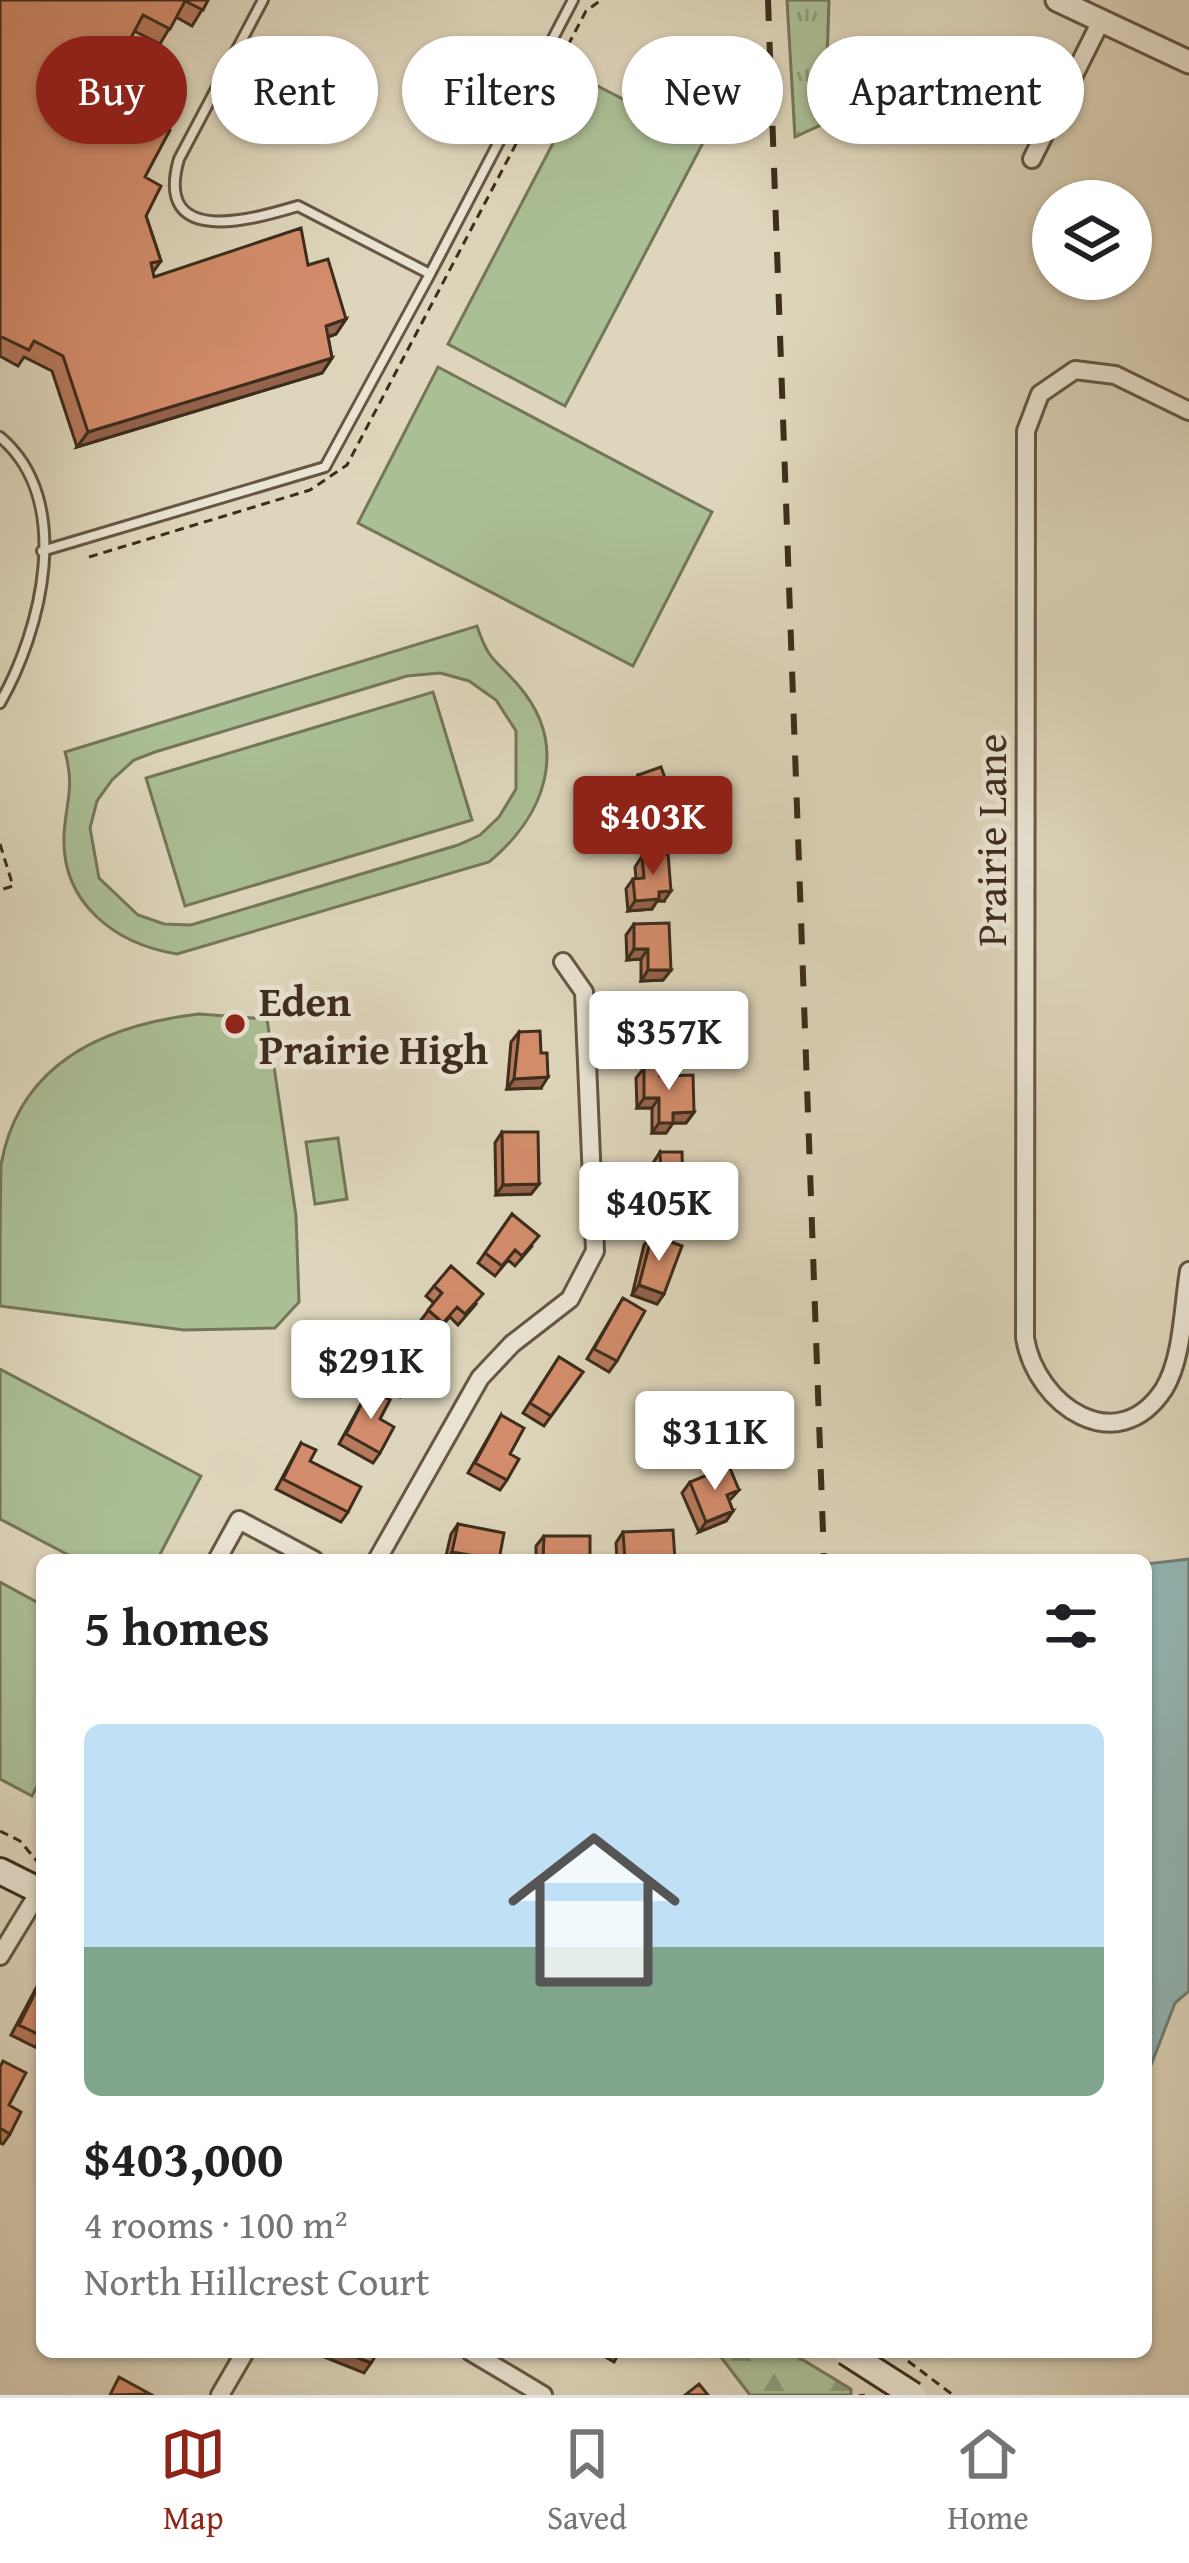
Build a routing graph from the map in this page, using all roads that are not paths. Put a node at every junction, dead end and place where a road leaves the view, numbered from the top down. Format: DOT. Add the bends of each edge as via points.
graph roads {
  1 [pos="263,0"];
  2 [pos="572,0"];
  3 [pos="1057,0"];
  4 [pos="1101,21"];
  5 [pos="1189,62"];
  6 [pos="1032,159"];
  7 [pos="430,274"];
  8 [pos="1189,411"];
  9 [pos="0,437"];
  10 [pos="42,551"];
  11 [pos="0,704"];
  12 [pos="562,962"];
  13 [pos="1189,1270"];
  14 [pos="220,1554"];
  15 [pos="303,1554"];
  16 [pos="379,1554"];
  17 [pos="0,1871"];
  18 [pos="36,1887"];
  19 [pos="36,1899"];
  20 [pos="0,1955"];
  21 [pos="242,2358"];
  22 [pos="481,2358"];
  23 [pos="855,2358"];
  24 [pos="220,2395"];
  25 [pos="543,2395"];
  26 [pos="913,2395"];
  1 -- 7 [label="lane" via="179,159 181,201 195,217 224,225 298,206"];
  2 -- 7 [label="lane"];
  3 -- 4 [label="street"];
  4 -- 5 [label="street"];
  4 -- 6 [label="street"];
  7 -- 10 [label="lane" via="326,467"];
  8 -- 13 [label="street, Prairie Lane" via="1115,375 1075,370 1040,394 1026,431 1025,1338 1051,1398 1096,1420 1137,1414 1167,1384"];
  9 -- 10 [label="lane" via="34,488"];
  10 -- 11 [label="lane" via="33,623"];
  12 -- 16 [label="street" via="584,992 595,1251 570,1299 480,1378"];
  14 -- 15 [label="street" via="238,1520"];
  17 -- 18 [label="main road"];
  19 -- 20 [label="street"];
  21 -- 24 [label="street"];
  22 -- 25 [label="street"];
  23 -- 26 [label="main road, bridge"];
}
